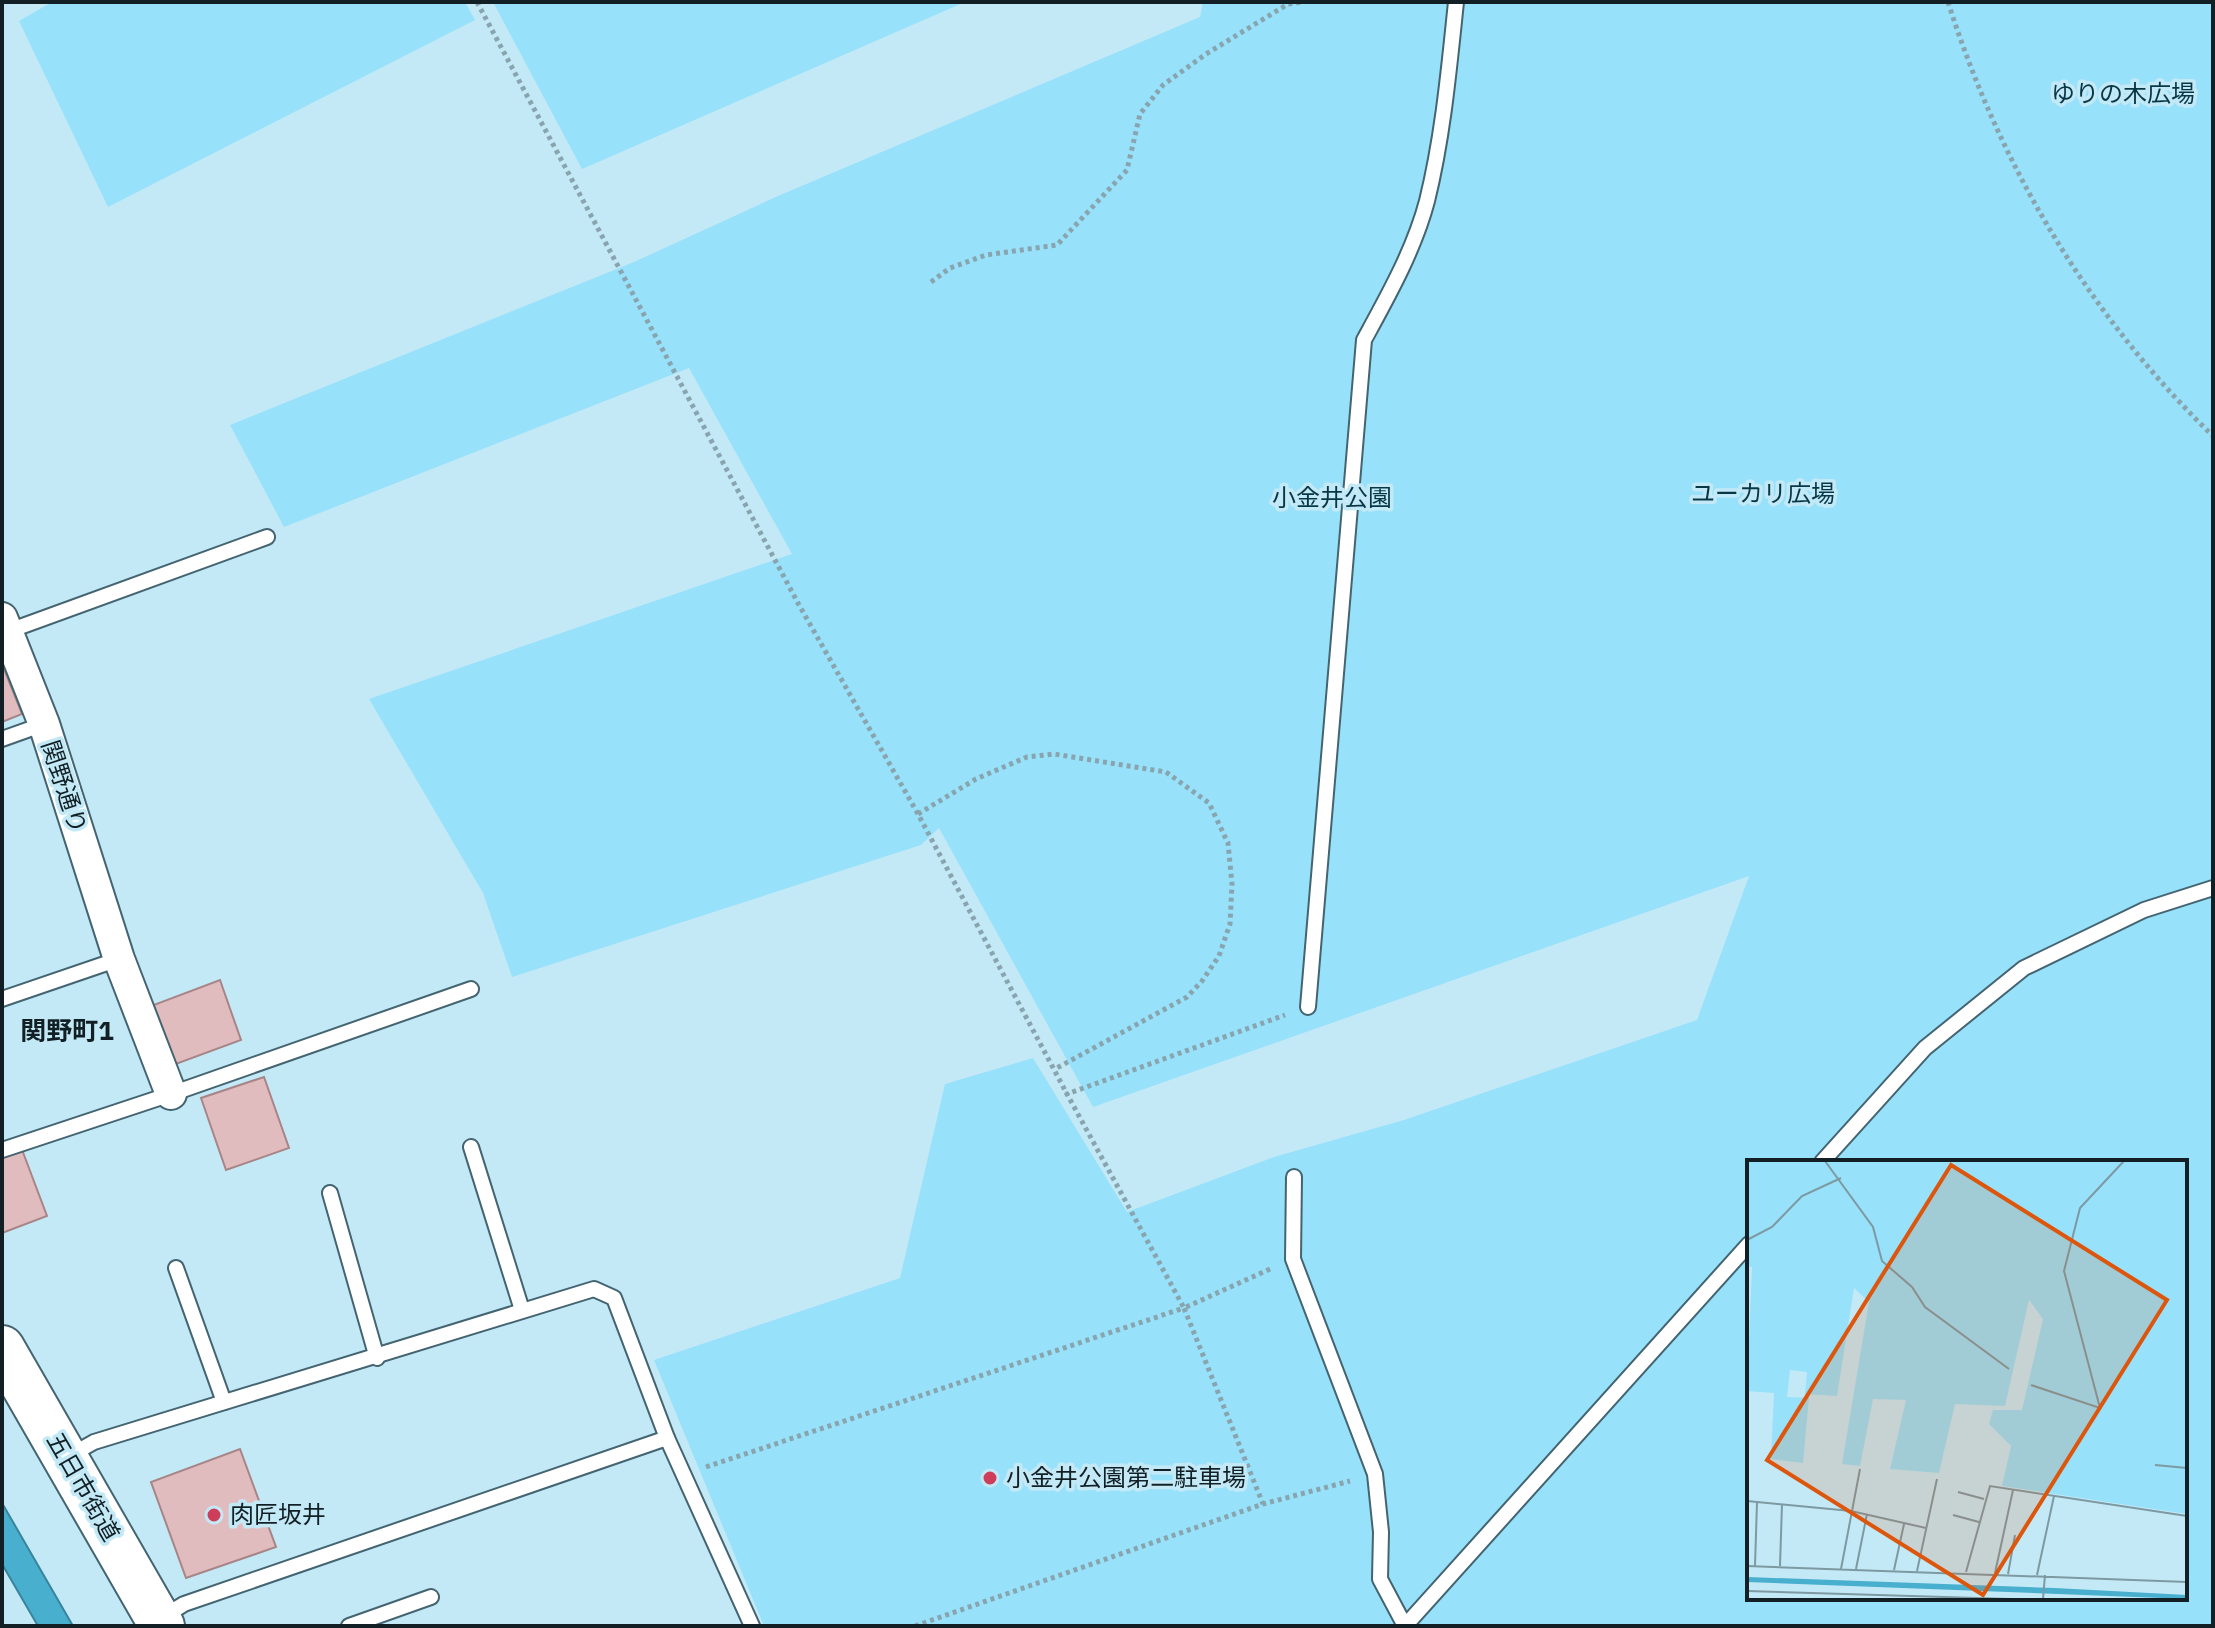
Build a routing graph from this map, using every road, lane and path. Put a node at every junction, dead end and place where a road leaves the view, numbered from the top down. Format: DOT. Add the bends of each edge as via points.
graph roads {
  1 [pos="477,2"];
  2 [pos="1303,2"];
  3 [pos="1456,2"];
  4 [pos="1948,2"];
  5 [pos="1288,3"];
  6 [pos="931,282"];
  7 [pos="2213,436"];
  8 [pos="267,537"];
  9 [pos="4,628"];
  10 [pos="44,724"];
  11 [pos="2,739"];
  12 [pos="918,814"];
  13 [pos="2213,888"];
  14 [pos="119,959"];
  15 [pos="471,989"];
  16 [pos="2,999"];
  17 [pos="1308,1007"];
  18 [pos="1055,1069"];
  19 [pos="171,1094"];
  20 [pos="1067,1094"];
  21 [pos="471,1147"];
  22 [pos="2,1150"];
  23 [pos="1824,1160"];
  24 [pos="1294,1177"];
  25 [pos="330,1193"];
  26 [pos="1747,1246"];
  27 [pos="1293,1259"];
  28 [pos="176,1268"];
  29 [pos="1184,1308"];
  30 [pos="522,1310"];
  31 [pos="2,1348"];
  32 [pos="377,1358"];
  33 [pos="224,1402"];
  34 [pos="667,1438"];
  35 [pos="66,1458"];
  36 [pos="1375,1474"];
  37 [pos="683,1475"];
  38 [pos="1263,1504"];
  39 [pos="431,1597"];
  40 [pos="160,1622"];
  41 [pos="349,1626"];
  42 [pos="752,1626"];
  43 [pos="915,1626"];
  1 -- 12 [label="path" via="799,605"];
  2 -- 5 [label="path"];
  3 -- 17 [label="lane" via="1444,113 1426,204 1394,286 1364,340"];
  4 -- 7 [label="path" via="2003,145 2037,210 2084,284 2143,361"];
  5 -- 6 [label="path" via="1163,85 1140,114 1127,170 1057,245 986,255 950,268"];
  8 -- 9 [label="lane"];
  9 -- 10 [label="street, 関野通り"];
  10 -- 11 [label="lane"];
  10 -- 14 [label="street, 関野通り"];
  12 -- 18 [label="path"];
  12 -- 18 [label="path" via="976,779 1027,757 1054,754 1166,772 1209,803 1228,843 1232,884 1230,924 1219,956 1187,997"];
  13 -- 23 [label="lane" via="2144,910 2024,968 1925,1048"];
  14 -- 16 [label="lane"];
  14 -- 19 [label="street, 関野通り"];
  15 -- 19 [label="lane"];
  17 -- 20 [label="path"];
  18 -- 20 [label="path"];
  19 -- 22 [label="lane"];
  20 -- 29 [label="path"];
  21 -- 30 [label="lane"];
  24 -- 27 [label="lane"];
  25 -- 32 [label="lane"];
  26 -- 36 [label="lane" via="1405,1626 1380,1579"];
  27 -- 29 [label="path"];
  27 -- 36 [label="lane"];
  28 -- 33 [label="lane"];
  29 -- 37 [label="path"];
  29 -- 38 [label="path"];
  30 -- 32 [label="lane"];
  30 -- 34 [label="lane" via="594,1289 614,1298"];
  31 -- 35 [label="main road, 五日市街道"];
  32 -- 33 [label="lane"];
  33 -- 35 [label="lane" via="94,1442"];
  34 -- 37 [label="lane"];
  34 -- 40 [label="lane" via="184,1604"];
  35 -- 40 [label="main road, 五日市街道"];
  36 -- 38 [label="path"];
  37 -- 42 [label="lane"];
  38 -- 43 [label="path"];
  39 -- 41 [label="lane"];
}
